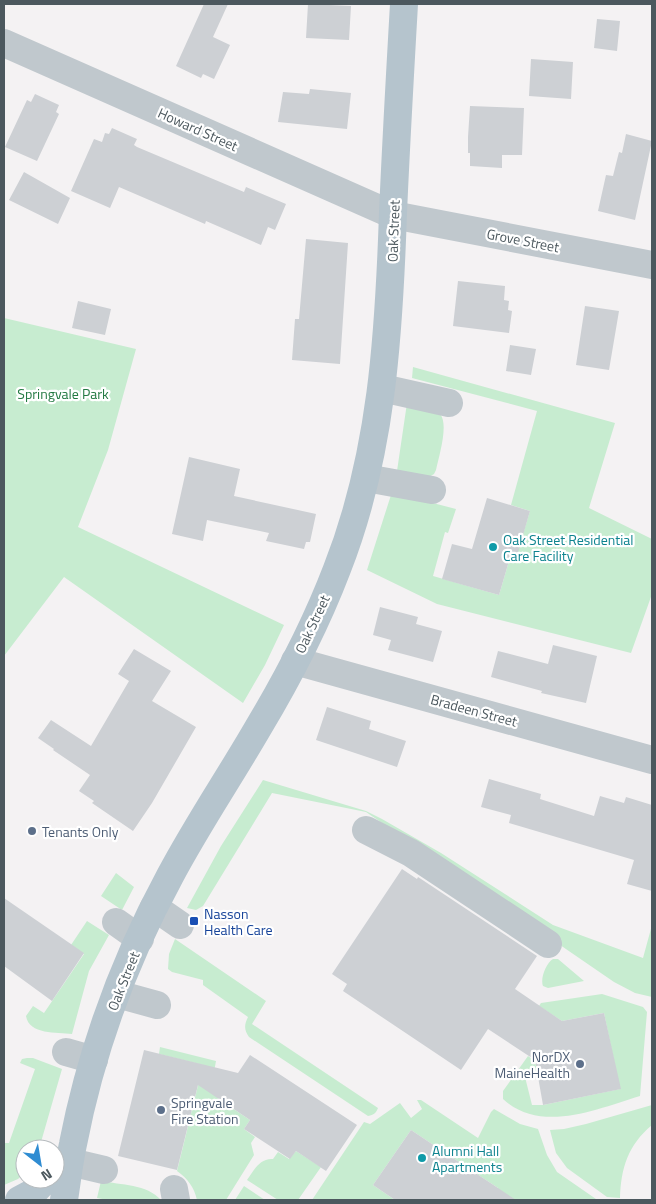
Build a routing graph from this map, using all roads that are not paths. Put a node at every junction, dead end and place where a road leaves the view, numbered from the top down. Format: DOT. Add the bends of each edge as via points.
graph roads {
  1 [pos="404,4"];
  2 [pos="4,43"];
  3 [pos="393,214"];
  4 [pos="652,265"];
  5 [pos="382,388"];
  6 [pos="449,403"];
  7 [pos="366,478"];
  8 [pos="432,490"];
  9 [pos="295,661"];
  10 [pos="652,760"];
  11 [pos="366,830"];
  12 [pos="154,907"];
  13 [pos="116,922"];
  14 [pos="180,925"];
  15 [pos="140,939"];
  16 [pos="548,944"];
  17 [pos="117,994"];
  18 [pos="157,1005"];
  19 [pos="66,1052"];
  20 [pos="94,1060"];
  21 [pos="66,1158"];
  22 [pos="104,1170"];
  23 [pos="37,1189"];
  24 [pos="19,1200"];
  25 [pos="64,1200"];
  1 -- 3 [label="main road, Oak Street"];
  2 -- 3 [label="street, Howard Street"];
  3 -- 4 [label="street, Grove Street"];
  3 -- 5 [label="main road, Oak Street"];
  5 -- 6 [label="street"];
  5 -- 7 [label="main road, Oak Street"];
  7 -- 8 [label="street"];
  7 -- 9 [label="main road, Oak Street" via="338,568"];
  9 -- 10 [label="street, Bradeen Street"];
  9 -- 12 [label="main road, Oak Street"];
  11 -- 16 [label="street" via="411,853"];
  12 -- 14 [label="street"];
  12 -- 15 [label="main road, Oak Street"];
  13 -- 15 [label="street"];
  15 -- 17 [label="main road, Oak Street"];
  17 -- 18 [label="street"];
  17 -- 20 [label="main road, Oak Street"];
  19 -- 20 [label="street"];
  20 -- 21 [label="main road, Oak Street"];
  21 -- 22 [label="street"];
  21 -- 25 [label="main road, Oak Street"];
  23 -- 24 [label="main road"];
}
